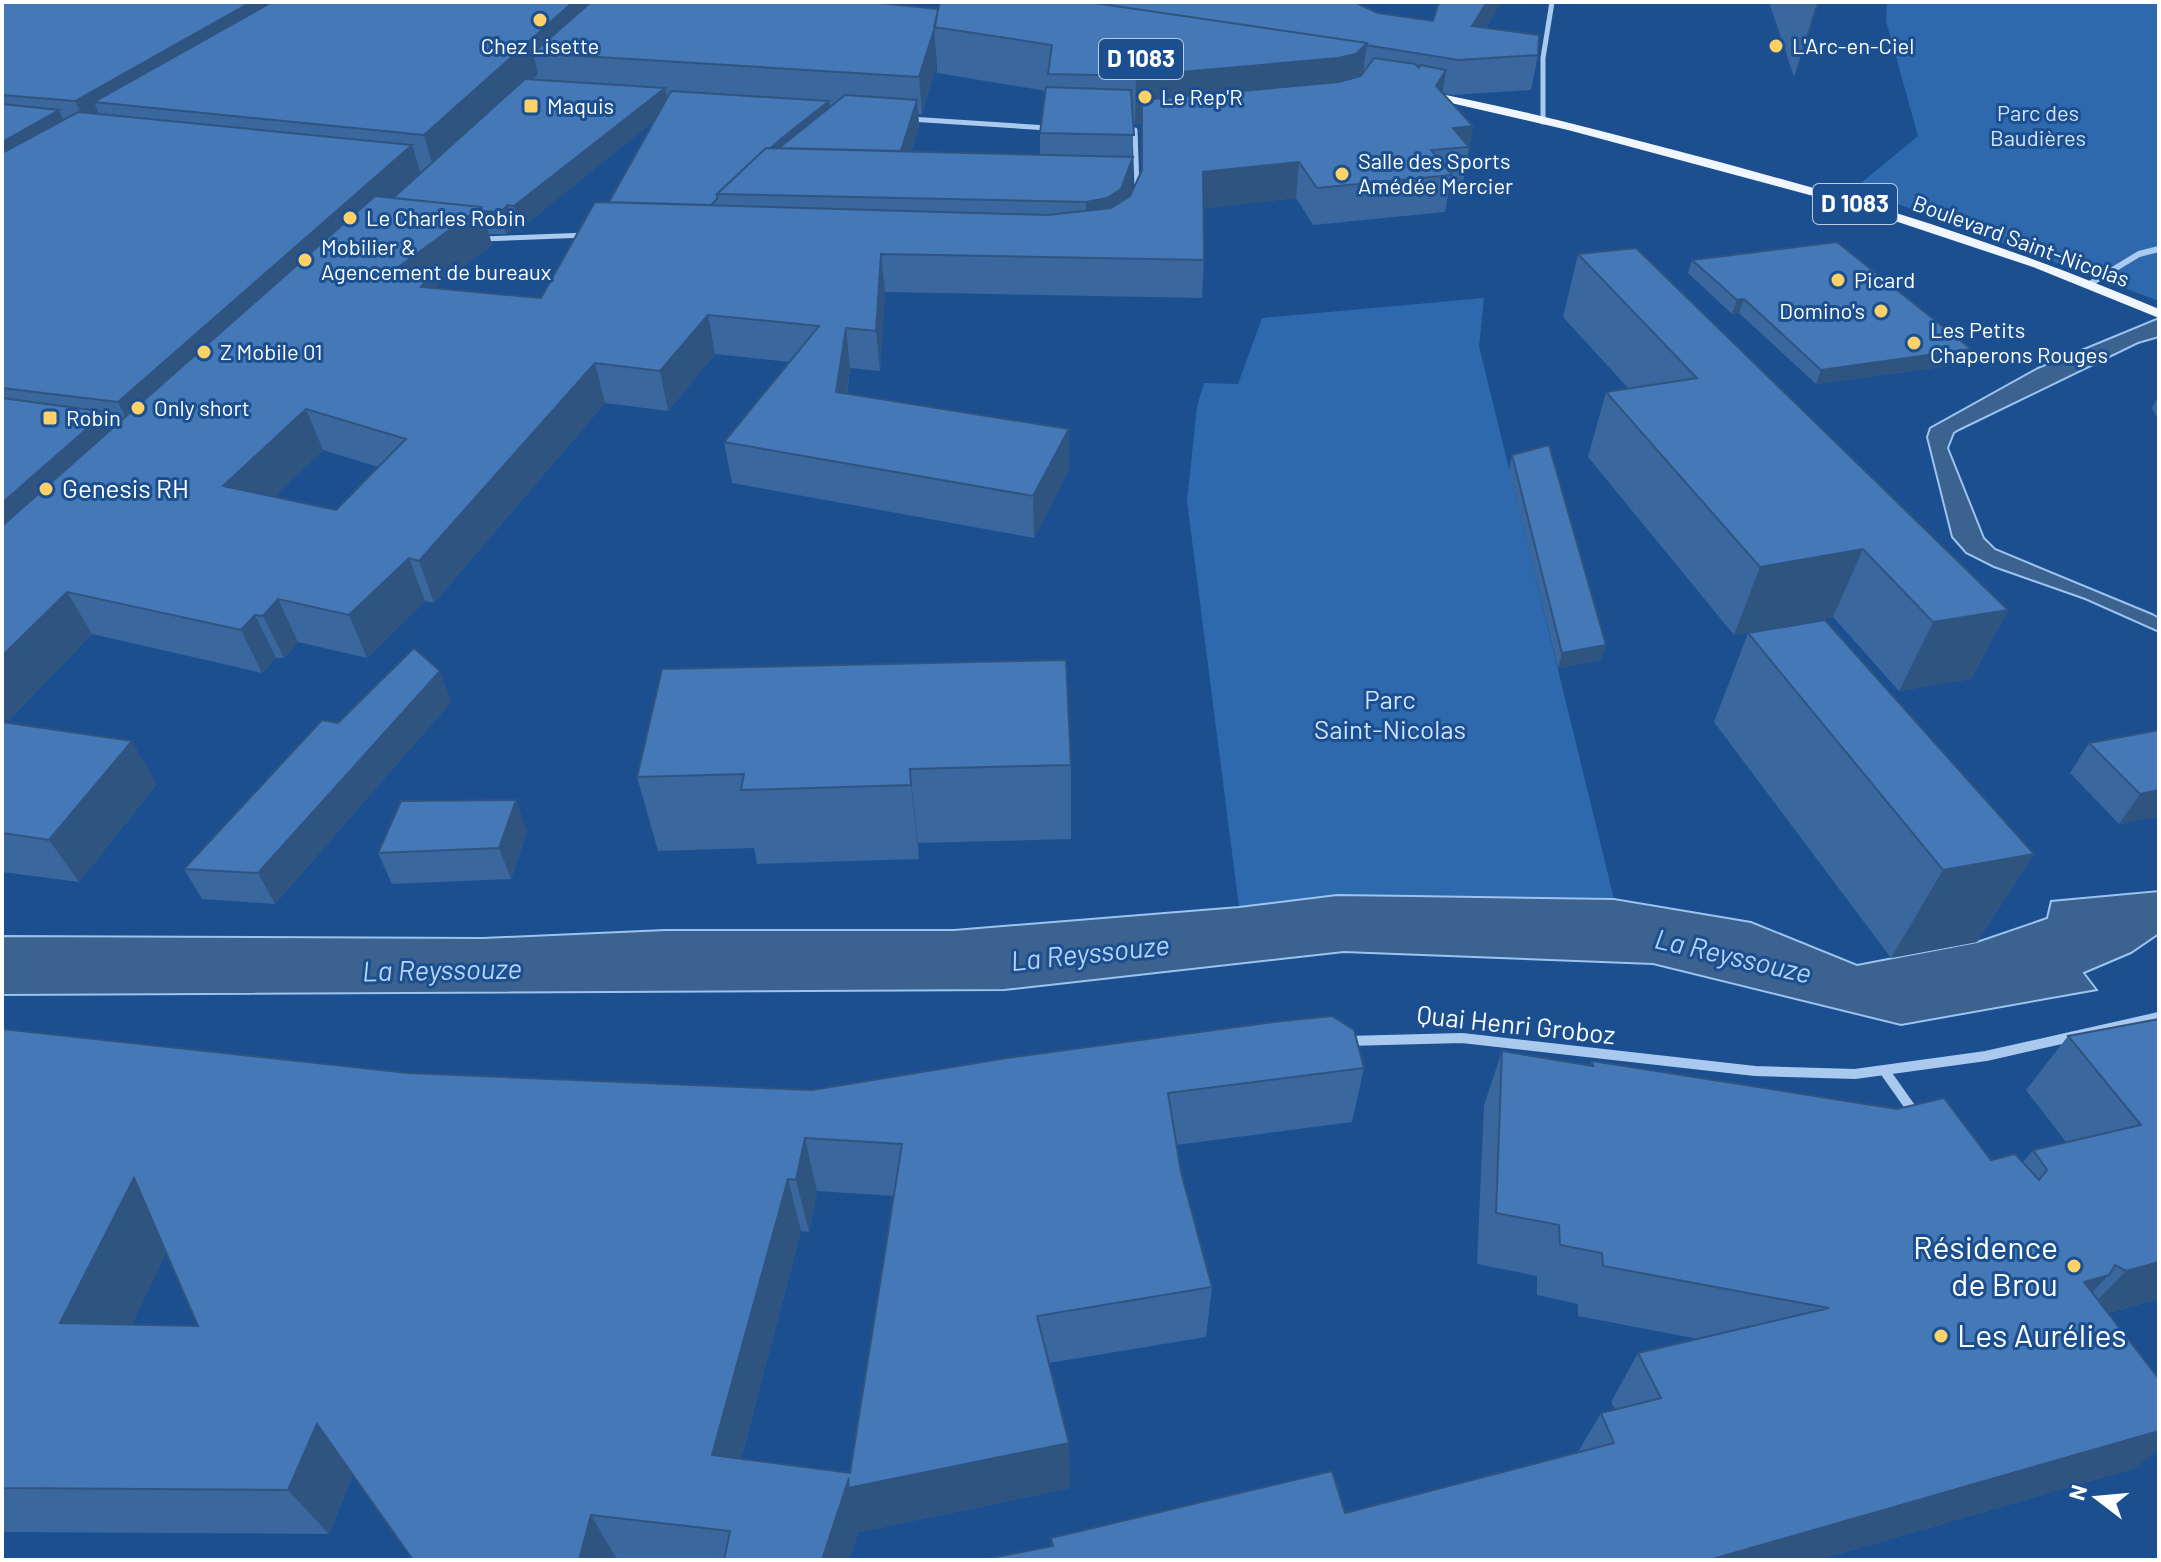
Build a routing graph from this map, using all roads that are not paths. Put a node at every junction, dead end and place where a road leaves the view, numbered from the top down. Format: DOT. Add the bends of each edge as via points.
graph roads {
  1 [pos="1552,2"];
  2 [pos="1404,90"];
  3 [pos="1412,101"];
  4 [pos="903,119"];
  5 [pos="1543,122"];
  6 [pos="1059,128"];
  7 [pos="1150,128"];
  8 [pos="1119,130"];
  9 [pos="1135,130"];
  10 [pos="1122,187"];
  11 [pos="1138,188"];
  12 [pos="1136,197"];
  13 [pos="595,234"];
  14 [pos="467,237"];
  15 [pos="2159,249"];
  16 [pos="2088,285"];
  17 [pos="2159,314"];
  18 [pos="2159,1017"];
  19 [pos="1342,1041"];
  20 [pos="1886,1073"];
  21 [pos="1922,1124"];
  1 -- 5 [label="street" via="1543,58"];
  2 -- 5 [label="main road, Boulevard Saint-Nicolas / D 1083"];
  3 -- 5 [label="main road, Boulevard Saint-Nicolas / D 1083"];
  4 -- 6 [label="street"];
  5 -- 16 [label="main road, Boulevard Saint-Nicolas / D 1083" via="1814,192"];
  7 -- 9 [label="street"];
  8 -- 9 [label="street"];
  9 -- 11 [label="street"];
  10 -- 11 [label="street"];
  11 -- 12 [label="street"];
  13 -- 14 [label="street" via="524,240"];
  15 -- 16 [label="street" via="2139,254"];
  16 -- 17 [label="main road, Boulevard Saint-Nicolas / D 1083"];
  18 -- 20 [label="street, Quai Henri Groboz"];
  19 -- 20 [label="street, Quai Henri Groboz" via="1434,1035 1734,1070"];
  20 -- 21 [label="street"];
}
